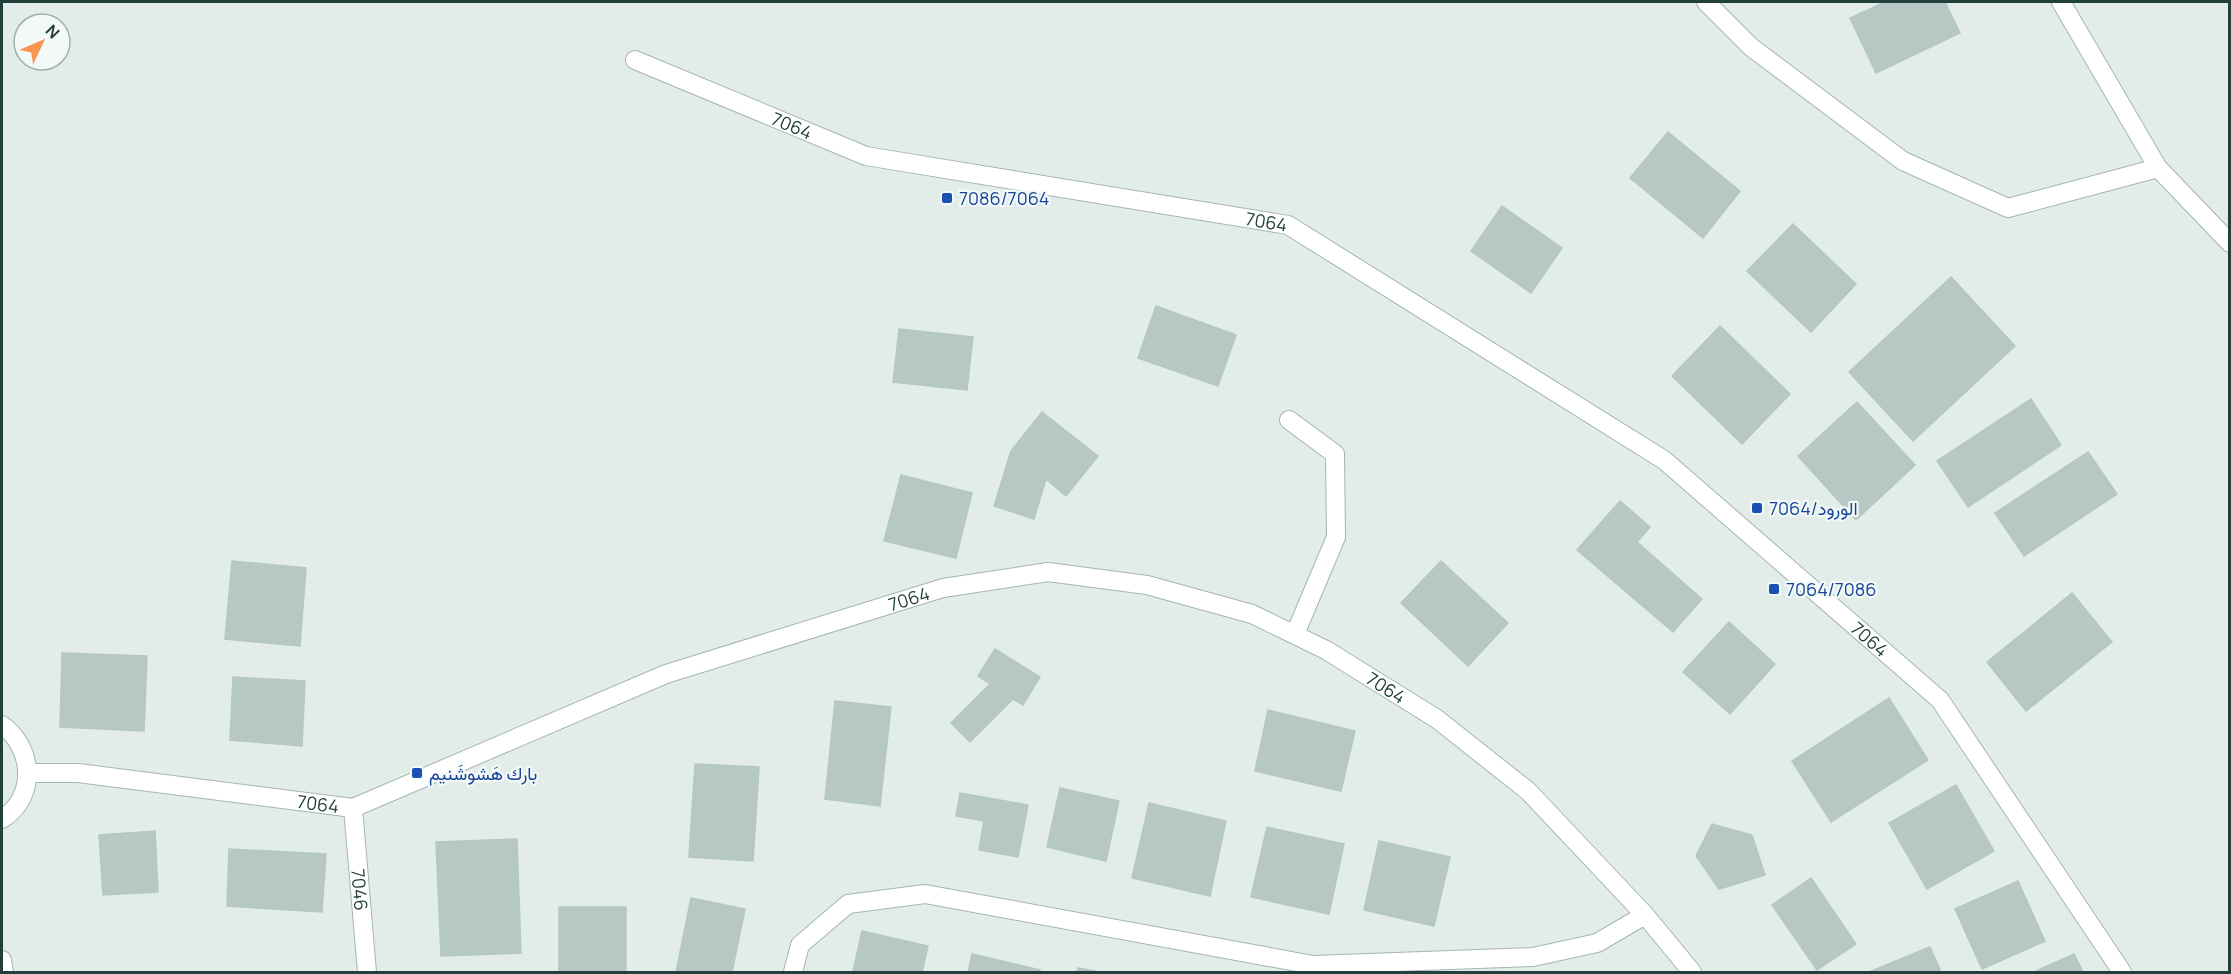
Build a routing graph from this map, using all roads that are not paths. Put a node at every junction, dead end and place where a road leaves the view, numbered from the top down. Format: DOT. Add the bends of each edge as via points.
graph roads {
  1 [pos="1706,2"];
  2 [pos="2061,2"];
  3 [pos="635,60"];
  4 [pos="2158,168"];
  5 [pos="2229,243"];
  6 [pos="1289,420"];
  7 [pos="1295,634"];
  8 [pos="2,725"];
  9 [pos="28,773"];
  10 [pos="353,808"];
  11 [pos="2,819"];
  12 [pos="1645,915"];
  13 [pos="2,960"];
  14 [pos="4,972"];
  15 [pos="367,972"];
  16 [pos="793,972"];
  17 [pos="1692,972"];
  18 [pos="2122,972"];
  1 -- 4 [label="street" via="1751,47 1903,161 2008,208"];
  2 -- 4 [label="street"];
  3 -- 18 [label="street, 7064" via="866,156 1288,225 1664,460 1940,700"];
  4 -- 5 [label="street"];
  6 -- 7 [label="street" via="1335,454 1336,537"];
  7 -- 10 [label="street, 7064" via="1252,614 1147,585 1048,572 943,588 666,674"];
  7 -- 12 [label="street, 7064" via="1437,719 1528,791"];
  8 -- 9 [label="street" via="12,732 24,751"];
  9 -- 10 [label="street, 7064" via="78,773"];
  9 -- 11 [label="street" via="23,794 11,813"];
  10 -- 15 [label="street, 7046"];
  12 -- 16 [label="street" via="1597,943 1533,957 1313,965 925,894 848,904 800,945"];
  12 -- 17 [label="street, 7064"];
  13 -- 14 [label="street"];
}
